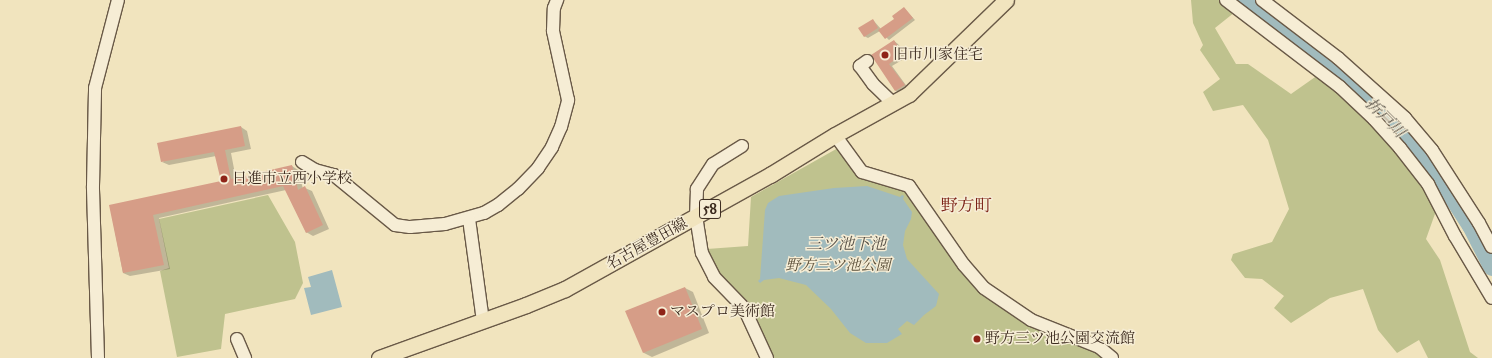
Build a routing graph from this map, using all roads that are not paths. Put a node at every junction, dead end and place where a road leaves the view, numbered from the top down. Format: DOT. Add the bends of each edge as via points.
graph roads {
  1 [pos="118,0"];
  2 [pos="557,0"];
  3 [pos="1006,0"];
  4 [pos="1226,0"];
  5 [pos="1262,0"];
  6 [pos="867,61"];
  7 [pos="894,104"];
  8 [pos="835,135"];
  9 [pos="742,146"];
  10 [pos="302,162"];
  11 [pos="696,216"];
  12 [pos="469,219"];
  13 [pos="1492,247"];
  14 [pos="1492,298"];
  15 [pos="483,320"];
  16 [pos="237,339"];
  17 [pos="98,358"];
  18 [pos="245,358"];
  19 [pos="379,358"];
  20 [pos="767,358"];
  21 [pos="1112,358"];
  1 -- 17 [label="street" via="94,88 93,186"];
  2 -- 12 [label="street" via="553,31 568,100 561,126 552,147 538,168 518,189 484,213"];
  3 -- 7 [label="main road, 名古屋豊田線 / 58" via="909,94"];
  4 -- 14 [label="street" via="1340,87 1400,148 1428,184"];
  5 -- 13 [label="street" via="1338,58 1405,118 1436,157"];
  6 -- 7 [label="street" via="860,66 873,84"];
  7 -- 8 [label="main road, 名古屋豊田線 / 58"];
  8 -- 11 [label="main road, 名古屋豊田線 / 58"];
  8 -- 21 [label="street" via="862,172 909,186 964,265 984,288 1031,320 1099,348"];
  9 -- 11 [label="street" via="713,164 697,188"];
  10 -- 12 [label="street" via="315,170 334,175 395,225 410,227"];
  11 -- 15 [label="main road, 名古屋豊田線 / 58" via="565,289"];
  11 -- 20 [label="street" via="702,253 714,277 744,308"];
  12 -- 15 [label="street"];
  15 -- 19 [label="main road, 名古屋豊田線 / 58"];
  16 -- 18 [label="street"];
}
